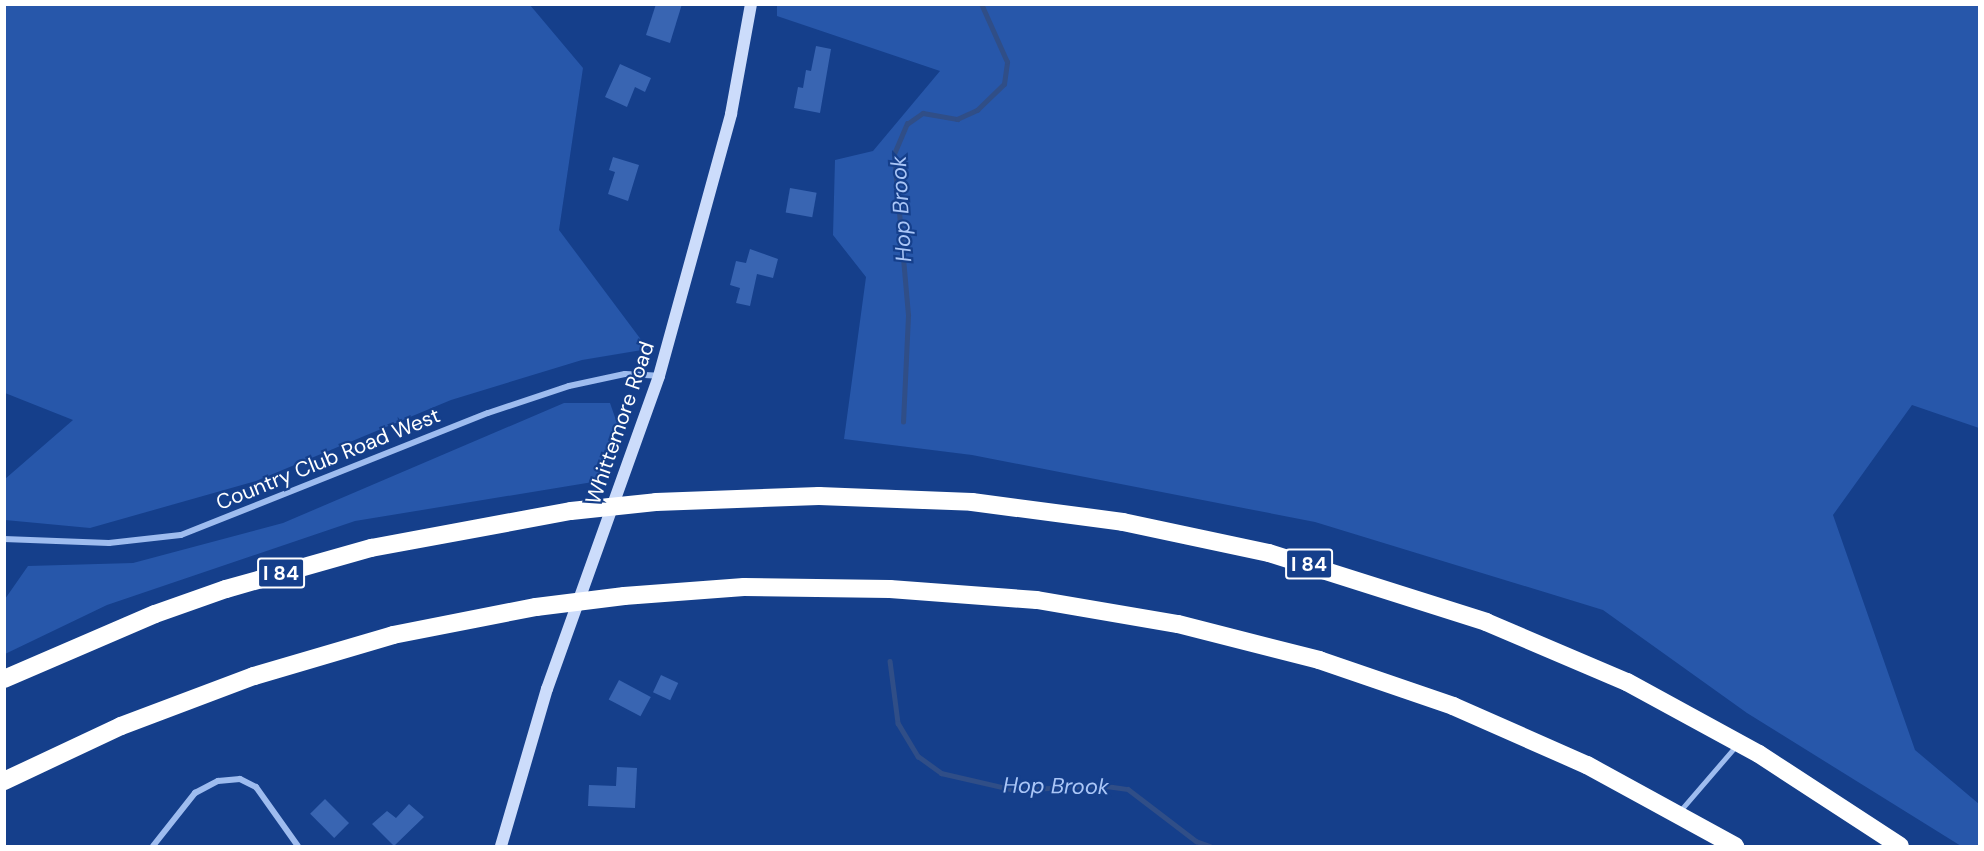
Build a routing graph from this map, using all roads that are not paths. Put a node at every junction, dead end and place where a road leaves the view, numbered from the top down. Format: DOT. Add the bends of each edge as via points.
graph roads {
  1 [pos="752,4"];
  2 [pos="659,376"];
  3 [pos="4,539"];
  4 [pos="4,680"];
  5 [pos="1738,742"];
  6 [pos="4,781"];
  7 [pos="1678,813"];
  8 [pos="153,846"];
  9 [pos="298,846"];
  10 [pos="501,846"];
  11 [pos="1735,846"];
  12 [pos="1900,846"];
  1 -- 2 [label="main road, Whittemore Road" via="731,114"];
  2 -- 3 [label="street, Country Club Road West" via="625,374 568,386 488,413 181,535 110,543"];
  2 -- 10 [label="main road, Whittemore Road" via="547,690"];
  4 -- 5 [label="highway, I 84, bridge" via="146,618 226,589 371,548 571,511 656,502 819,496 960,501 1047,510 1194,535 1346,574 1486,622 1627,682"];
  5 -- 7 [label="lane"];
  5 -- 12 [label="highway, I 84"];
  6 -- 7 [label="highway, bridge" via="121,726 254,676 393,635 536,607 624,596 744,587 890,589 1037,600 1178,624 1319,660 1453,706 1587,765"];
  7 -- 11 [label="highway"];
  8 -- 9 [label="street" via="195,793 218,781 240,779 256,787"];
}
